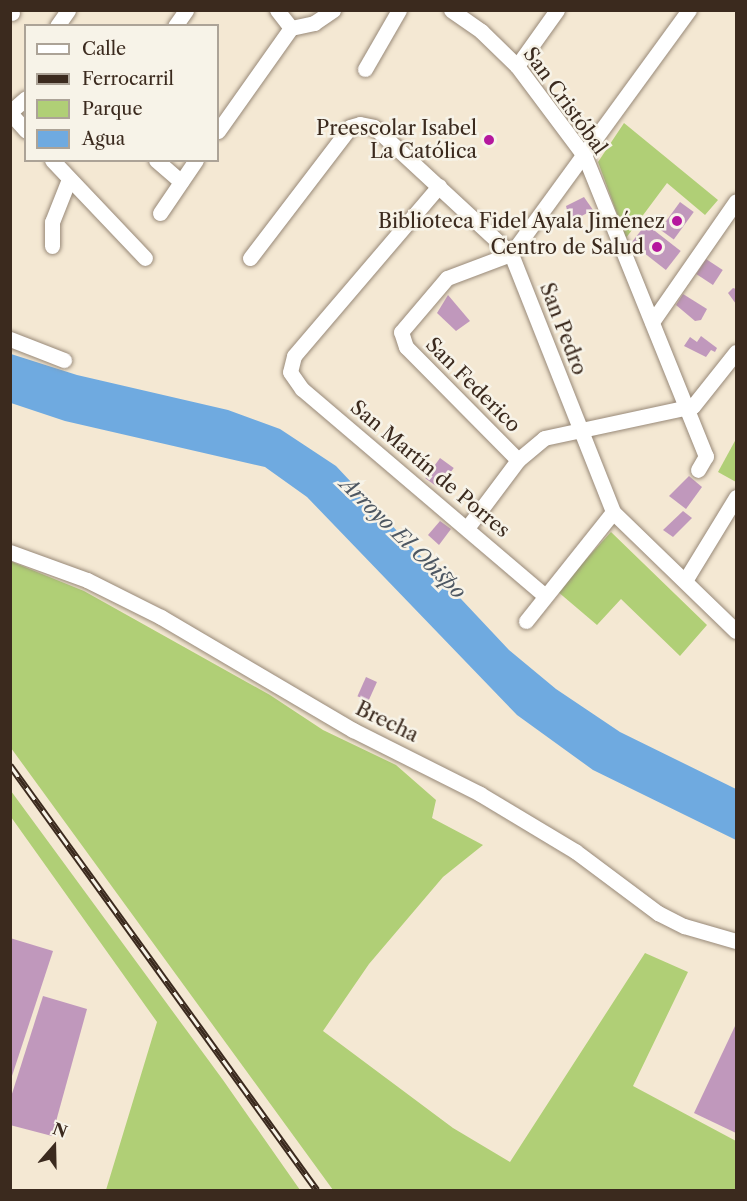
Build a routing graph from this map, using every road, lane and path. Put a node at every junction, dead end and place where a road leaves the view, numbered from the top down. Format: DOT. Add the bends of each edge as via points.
graph roads {
  1 [pos="68,10"];
  2 [pos="186,10"];
  3 [pos="277,10"];
  4 [pos="333,10"];
  5 [pos="399,10"];
  6 [pos="451,10"];
  7 [pos="556,10"];
  8 [pos="689,10"];
  9 [pos="58,24"];
  10 [pos="177,24"];
  11 [pos="291,28"];
  12 [pos="517,66"];
  13 [pos="365,69"];
  14 [pos="24,101"];
  15 [pos="12,118"];
  16 [pos="24,129"];
  17 [pos="219,129"];
  18 [pos="585,157"];
  19 [pos="54,162"];
  20 [pos="158,162"];
  21 [pos="195,162"];
  22 [pos="69,179"];
  23 [pos="181,182"];
  24 [pos="438,186"];
  25 [pos="736,201"];
  26 [pos="160,213"];
  27 [pos="52,246"];
  28 [pos="511,254"];
  29 [pos="145,258"];
  30 [pos="250,258"];
  31 [pos="651,322"];
  32 [pos="10,339"];
  33 [pos="736,352"];
  34 [pos="64,360"];
  35 [pos="686,409"];
  36 [pos="579,429"];
  37 [pos="518,460"];
  38 [pos="698,470"];
  39 [pos="736,498"];
  40 [pos="613,512"];
  41 [pos="467,528"];
  42 [pos="10,552"];
  43 [pos="686,579"];
  44 [pos="545,596"];
  45 [pos="526,621"];
  46 [pos="736,631"];
  47 [pos="736,941"];
  1 -- 9 [label="street"];
  2 -- 10 [label="street"];
  3 -- 11 [label="street"];
  4 -- 11 [label="street" via="314,23"];
  5 -- 13 [label="street"];
  6 -- 12 [label="street, San Cristóbal" via="481,31"];
  7 -- 12 [label="street"];
  8 -- 18 [label="street"];
  11 -- 17 [label="street"];
  12 -- 18 [label="street, San Cristóbal"];
  14 -- 15 [label="street"];
  15 -- 16 [label="street"];
  18 -- 28 [label="street"];
  18 -- 31 [label="street, San Cristóbal"];
  19 -- 22 [label="street"];
  20 -- 23 [label="street"];
  21 -- 23 [label="street"];
  22 -- 27 [label="street" via="52,222"];
  22 -- 29 [label="street"];
  23 -- 26 [label="street"];
  24 -- 28 [label="street, San Pedro"];
  24 -- 30 [label="street, San Pedro" via="375,127 350,127"];
  24 -- 41 [label="street, San Martín de Porres" via="294,356 290,372 302,389"];
  25 -- 31 [label="street"];
  28 -- 36 [label="street, San Pedro"];
  28 -- 37 [label="street, San Federico" via="447,278 404,327 400,337"];
  31 -- 35 [label="street, San Cristóbal"];
  32 -- 34 [label="street"];
  33 -- 35 [label="street" via="700,400"];
  35 -- 36 [label="street"];
  35 -- 38 [label="street, San Cristóbal" via="706,456"];
  36 -- 37 [label="street" via="544,438"];
  36 -- 40 [label="street, San Pedro"];
  37 -- 41 [label="street"];
  39 -- 43 [label="street"];
  40 -- 43 [label="street"];
  40 -- 44 [label="street"];
  41 -- 44 [label="street, San Martín de Porres"];
  42 -- 47 [label="street, Brecha" via="87,580 161,617 353,730 398,750 537,828 593,863 658,913 684,926"];
  43 -- 46 [label="street"];
  44 -- 45 [label="street"];
}
